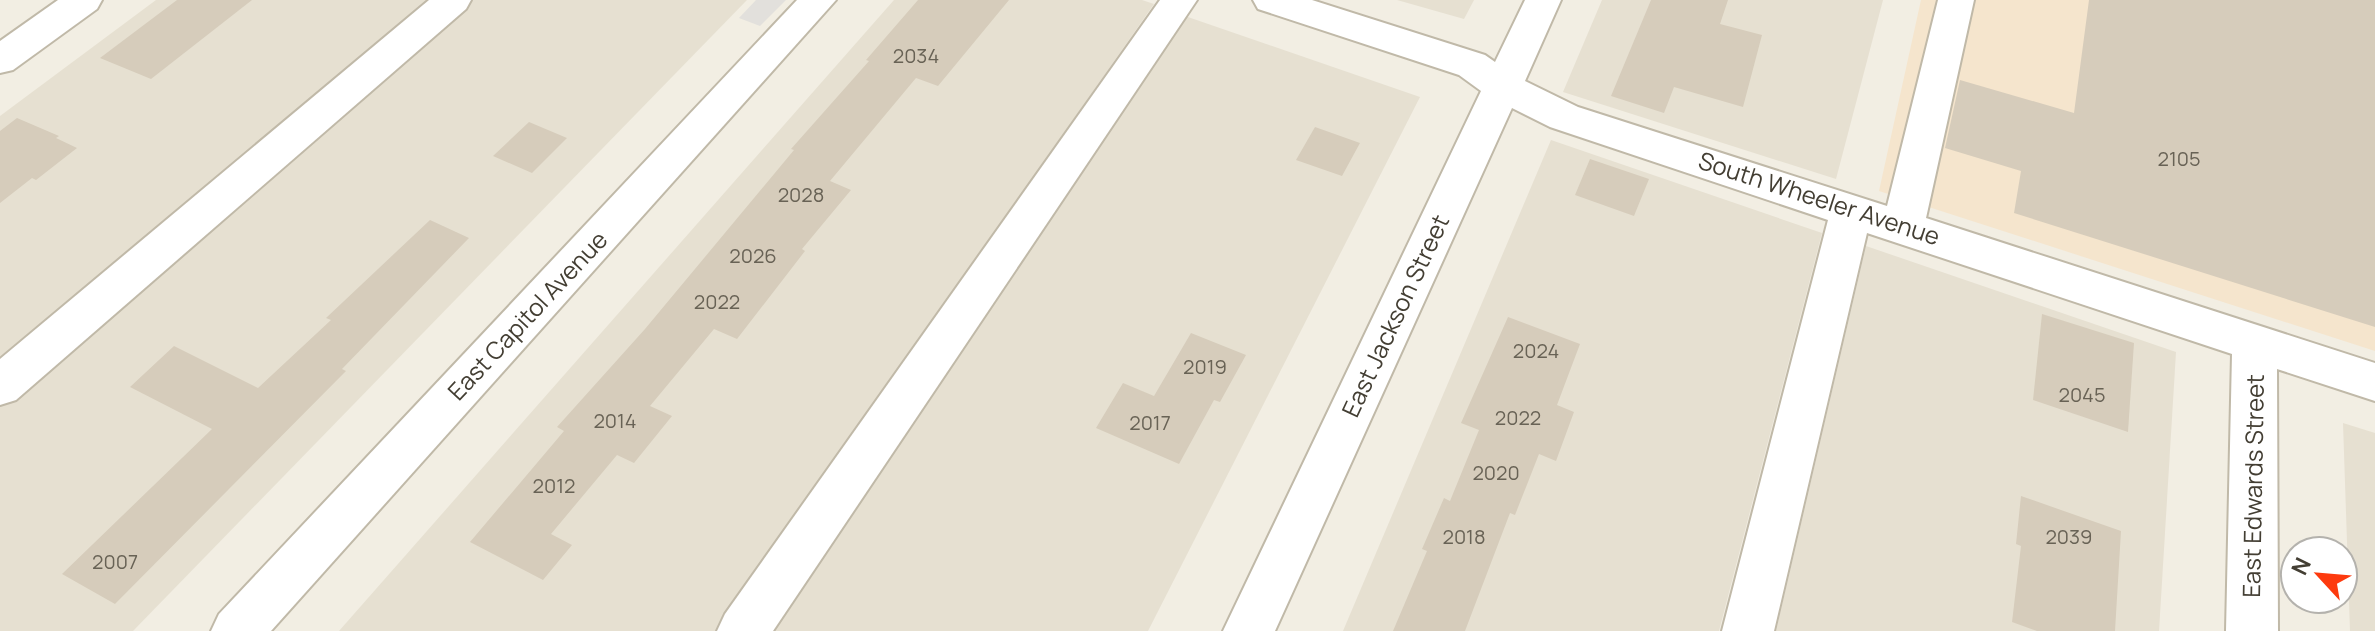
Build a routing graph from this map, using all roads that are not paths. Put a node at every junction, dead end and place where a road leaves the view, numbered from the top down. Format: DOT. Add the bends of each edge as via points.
graph roads {
  1 [pos="84,0"];
  2 [pos="453,0"];
  3 [pos="818,0"];
  4 [pos="1179,0"];
  5 [pos="1271,0"];
  6 [pos="1543,0"];
  7 [pos="1956,0"];
  8 [pos="0,60"];
  9 [pos="1503,87"];
  10 [pos="1852,209"];
  11 [pos="1903,226"];
  12 [pos="2255,342"];
  13 [pos="2375,382"];
  14 [pos="0,386"];
  15 [pos="237,631"];
  16 [pos="743,631"];
  17 [pos="1249,631"];
  18 [pos="1748,631"];
  19 [pos="2252,631"];
  1 -- 8 [label="street"];
  2 -- 14 [label="street"];
  3 -- 15 [label="street, East Capitol Avenue"];
  4 -- 16 [label="street"];
  5 -- 9 [label="street, South Wheeler Avenue" via="1472,65"];
  6 -- 9 [label="street, East Jackson Street"];
  7 -- 11 [label="street"];
  9 -- 10 [label="street, South Wheeler Avenue" via="1564,117"];
  9 -- 17 [label="street, East Jackson Street"];
  10 -- 11 [label="street, South Wheeler Avenue"];
  10 -- 18 [label="street"];
  11 -- 12 [label="street, South Wheeler Avenue"];
  12 -- 13 [label="street, South Wheeler Avenue"];
  12 -- 19 [label="street, East Edwards Street"];
}
